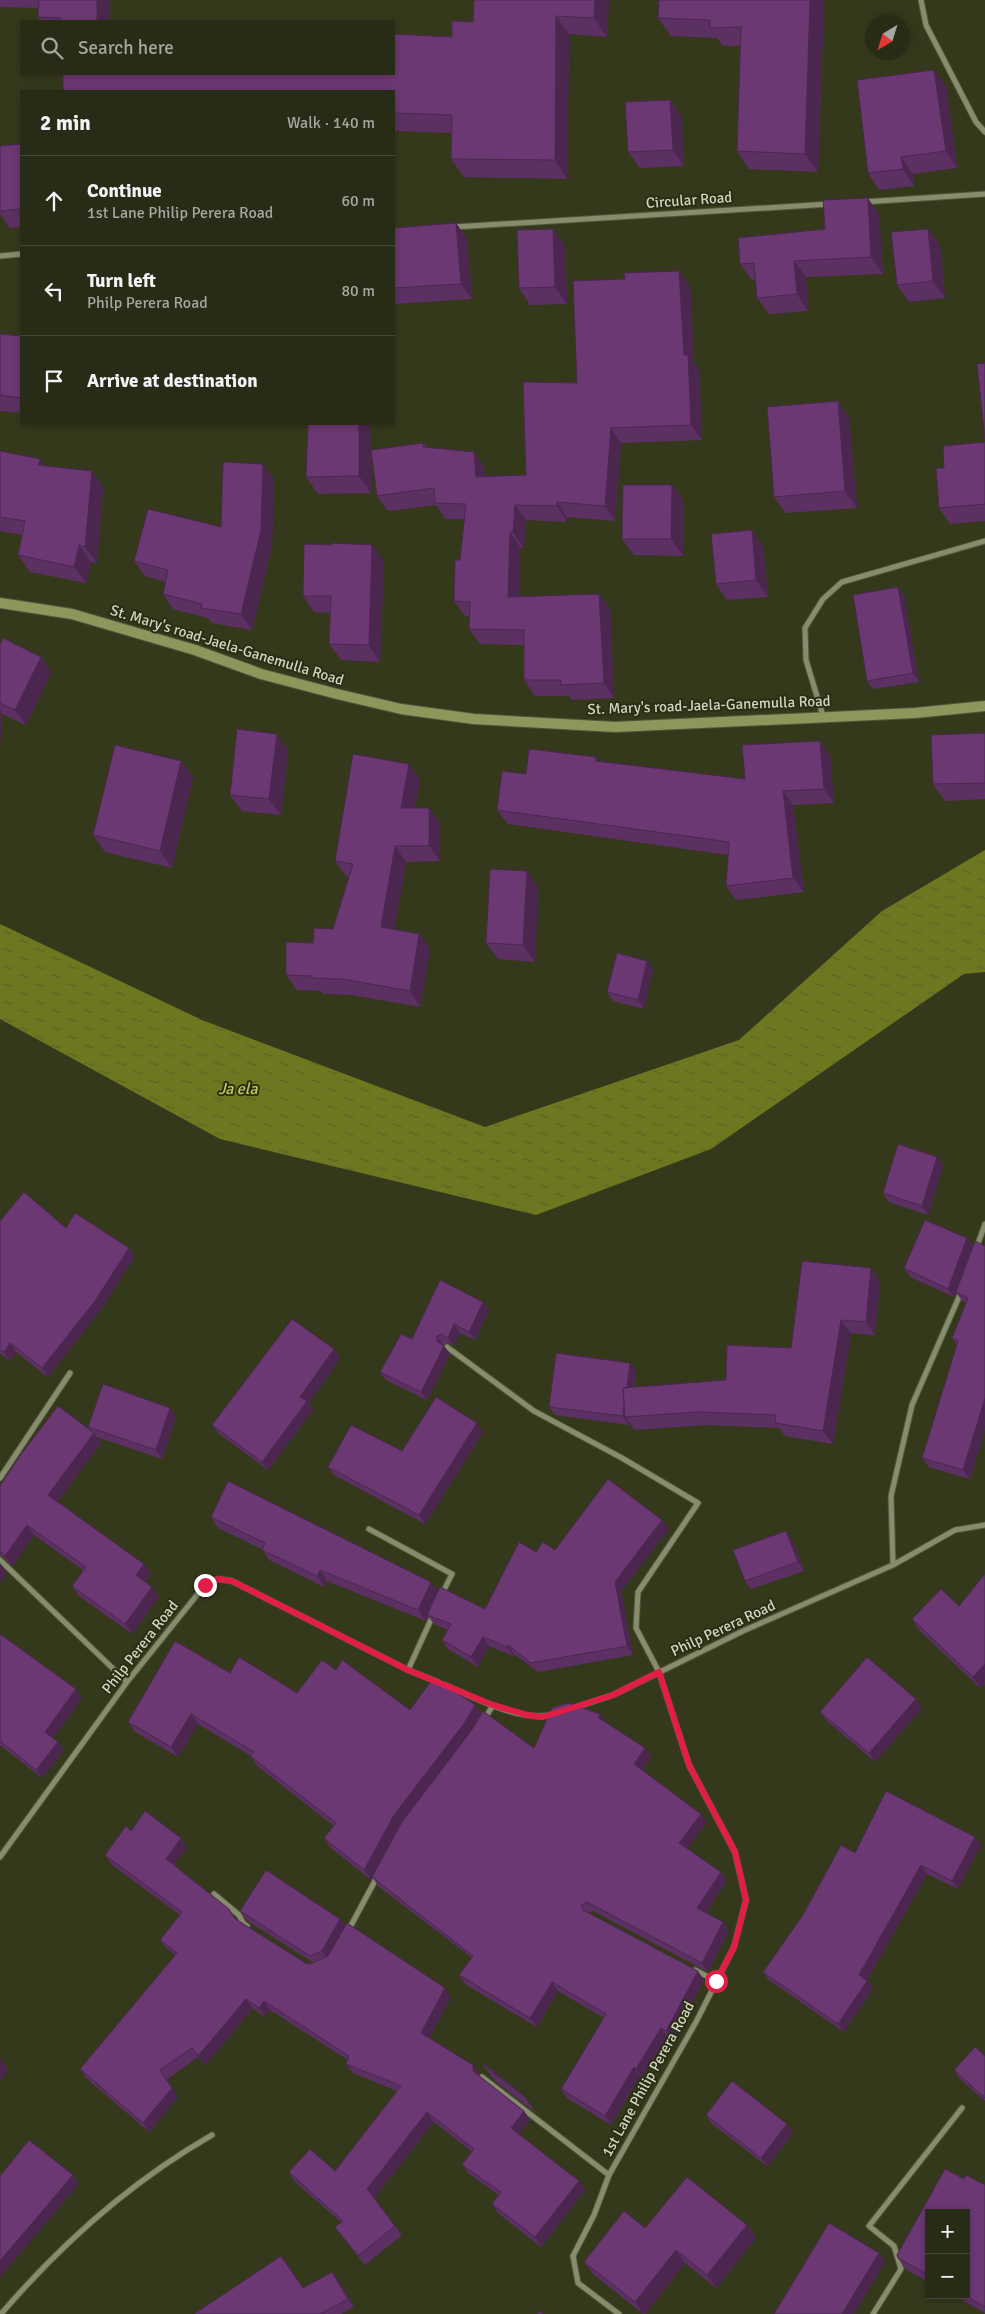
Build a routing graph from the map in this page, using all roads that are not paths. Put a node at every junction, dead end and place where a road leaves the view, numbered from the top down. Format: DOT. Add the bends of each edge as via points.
graph roads {
  1 [pos="921,0"];
  2 [pos="985,132"];
  3 [pos="985,194"];
  4 [pos="857,202"];
  5 [pos="837,203"];
  6 [pos="443,228"];
  7 [pos="20,254"];
  8 [pos="0,256"];
  9 [pos="985,541"];
  10 [pos="0,604"];
  11 [pos="985,706"];
  12 [pos="823,716"];
  13 [pos="985,1224"];
  14 [pos="976,1252"];
  15 [pos="966,1280"];
  16 [pos="447,1347"];
  17 [pos="70,1373"];
  18 [pos="0,1478"];
  19 [pos="985,1525"];
  20 [pos="369,1529"];
  21 [pos="0,1560"];
  22 [pos="893,1564"];
  23 [pos="440,1600"];
  24 [pos="436,1609"];
  25 [pos="408,1670"];
  26 [pos="659,1672"];
  27 [pos="127,1682"];
  28 [pos="493,1705"];
  29 [pos="569,1709"];
  30 [pos="560,1712"];
  31 [pos="479,1729"];
  32 [pos="0,1857"];
  33 [pos="382,1870"];
  34 [pos="214,1894"];
  35 [pos="251,1928"];
  36 [pos="344,1937"];
  37 [pos="691,1968"];
  38 [pos="716,1981"];
  39 [pos="482,2077"];
  40 [pos="962,2108"];
  41 [pos="212,2135"];
  42 [pos="609,2175"];
  43 [pos="1,2314"];
  44 [pos="619,2314"];
  45 [pos="873,2314"];
  1 -- 2 [label="street" via="926,25 976,122"];
  3 -- 4 [label="street"];
  5 -- 6 [label="street, Circular Road"];
  7 -- 8 [label="street"];
  9 -- 12 [label="street" via="842,582 823,599 806,628 806,660"];
  10 -- 12 [label="main road, St. Mary's road-Jaela-Ganemulla Road" via="72,614 186,647 261,674 401,710 474,720 614,727"];
  11 -- 12 [label="main road, St. Mary's road-Jaela-Ganemulla Road" via="915,713"];
  13 -- 14 [label="street"];
  15 -- 22 [label="street" via="912,1405 891,1496"];
  16 -- 26 [label="street, 1st Lane Philip Perera Road" via="534,1411 698,1502 638,1592 636,1628"];
  17 -- 18 [label="street"];
  19 -- 22 [label="street, Philp Perera Road" via="955,1530"];
  20 -- 23 [label="street" via="452,1574"];
  21 -- 27 [label="street"];
  22 -- 26 [label="street, Philp Perera Road"];
  24 -- 25 [label="street"];
  25 -- 27 [label="street, Philp Perera Road" via="232,1581 218,1579 205,1585"];
  25 -- 28 [label="street, Philp Perera Road"];
  26 -- 29 [label="street, Philp Perera Road" via="613,1695"];
  26 -- 38 [label="street, 1st Lane Philip Perera Road" via="689,1765 735,1852 746,1900 734,1947"];
  27 -- 32 [label="street, Philp Perera Road"];
  28 -- 30 [label="street, Philp Perera Road" via="543,1717"];
  28 -- 31 [label="street"];
  33 -- 36 [label="street"];
  34 -- 35 [label="street"];
  37 -- 38 [label="street"];
  38 -- 42 [label="street, 1st Lane Philip Perera Road"];
  39 -- 42 [label="street"];
  40 -- 45 [label="street" via="869,2226 894,2246 901,2269"];
  41 -- 43 [label="street" via="171,2158 61,2248"];
  42 -- 44 [label="street, 1st Lane Philip Perera Road" via="594,2215 573,2256 578,2283"];
}
